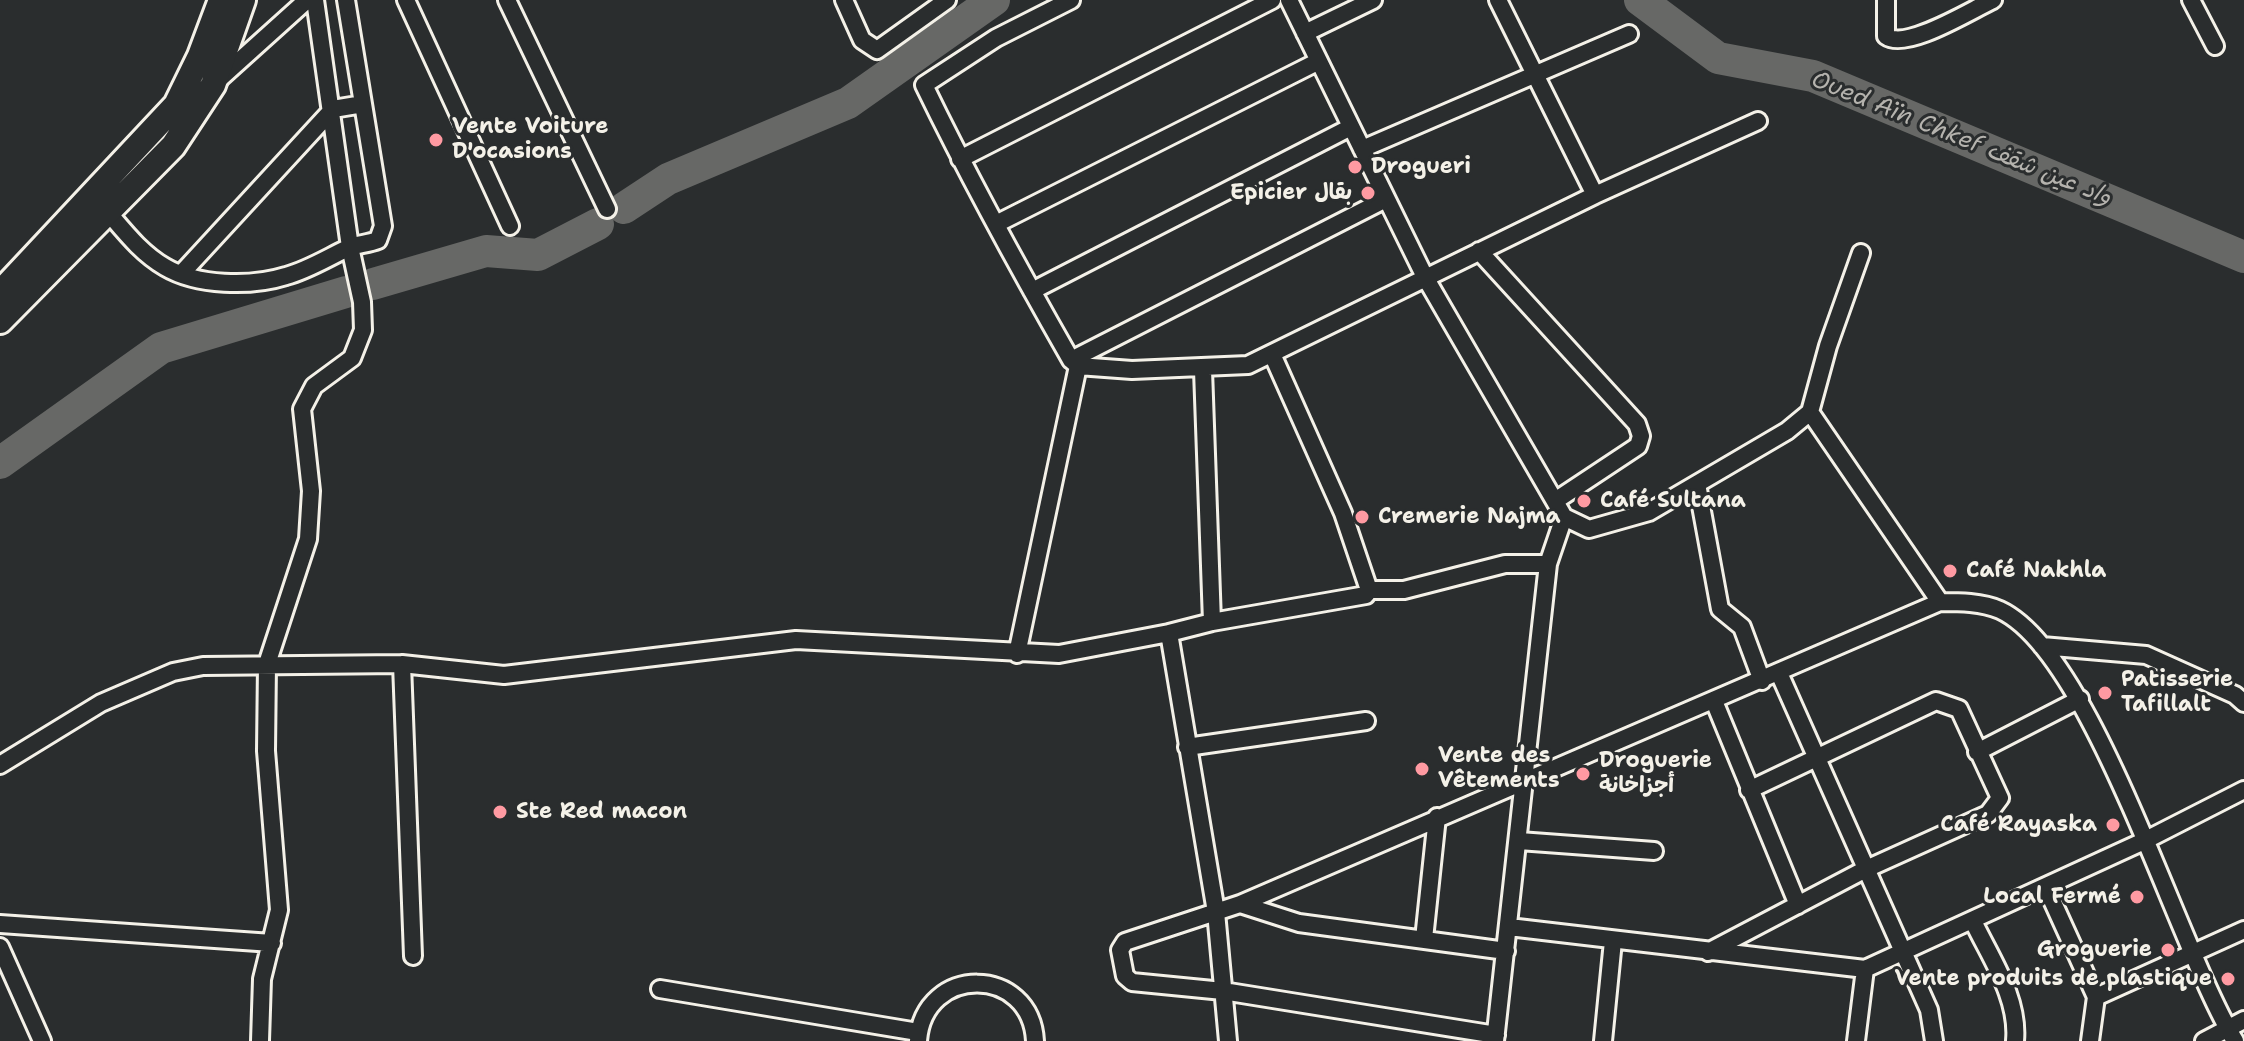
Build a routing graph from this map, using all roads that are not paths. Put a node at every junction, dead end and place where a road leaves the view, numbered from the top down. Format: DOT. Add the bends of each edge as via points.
graph roads {
  1 [pos="221,0"];
  2 [pos="243,0"];
  3 [pos="307,0"];
  4 [pos="315,0"];
  5 [pos="346,0"];
  6 [pos="406,0"];
  7 [pos="507,0"];
  8 [pos="844,0"];
  9 [pos="947,0"];
  10 [pos="1071,0"];
  11 [pos="1272,0"];
  12 [pos="1289,0"];
  13 [pos="1373,0"];
  14 [pos="1498,0"];
  15 [pos="1886,0"];
  16 [pos="2191,0"];
  17 [pos="1983,2"];
  18 [pos="1305,33"];
  19 [pos="1629,34"];
  20 [pos="2215,46"];
  21 [pos="1319,61"];
  22 [pos="1536,75"];
  23 [pos="213,85"];
  24 [pos="363,104"];
  25 [pos="333,109"];
  26 [pos="1758,121"];
  27 [pos="1351,127"];
  28 [pos="1362,149"];
  29 [pos="960,159"];
  30 [pos="1595,195"];
  31 [pos="1386,199"];
  32 [pos="607,209"];
  33 [pos="107,211"];
  34 [pos="996,224"];
  35 [pos="510,226"];
  36 [pos="350,247"];
  37 [pos="1479,251"];
  38 [pos="1861,253"];
  39 [pos="181,274"];
  40 [pos="1425,277"];
  41 [pos="1032,291"];
  42 [pos="0,293"];
  43 [pos="0,321"];
  44 [pos="1272,354"];
  45 [pos="1074,363"];
  46 [pos="1203,370"];
  47 [pos="1810,412"];
  48 [pos="1697,484"];
  49 [pos="1555,501"];
  50 [pos="1564,517"];
  51 [pos="1548,564"];
  52 [pos="1369,590"];
  53 [pos="1940,602"];
  54 [pos="1212,622"];
  55 [pos="1169,633"];
  56 [pos="2042,646"];
  57 [pos="1017,654"];
  58 [pos="267,664"];
  59 [pos="402,664"];
  60 [pos="1779,673"];
  61 [pos="1762,681"];
  62 [pos="2080,699"];
  63 [pos="1714,701"];
  64 [pos="2244,703"];
  65 [pos="1366,721"];
  66 [pos="1187,747"];
  67 [pos="1977,752"];
  68 [pos="1814,757"];
  69 [pos="0,765"];
  70 [pos="1526,780"];
  71 [pos="1749,790"];
  72 [pos="2244,790"];
  73 [pos="1437,817"];
  74 [pos="1519,841"];
  75 [pos="2144,841"];
  76 [pos="1654,851"];
  77 [pos="1864,870"];
  78 [pos="2046,887"];
  79 [pos="1240,904"];
  80 [pos="1798,905"];
  81 [pos="1216,912"];
  82 [pos="1973,921"];
  83 [pos="0,924"];
  84 [pos="1509,927"];
  85 [pos="2244,930"];
  86 [pos="1424,939"];
  87 [pos="1613,941"];
  88 [pos="272,943"];
  89 [pos="0,947"];
  90 [pos="1506,951"];
  91 [pos="1708,952"];
  92 [pos="1902,953"];
  93 [pos="2194,955"];
  94 [pos="413,956"];
  95 [pos="1865,969"];
  96 [pos="660,989"];
  97 [pos="1223,991"];
  98 [pos="2096,997"];
  99 [pos="2244,1020"];
  100 [pos="2231,1034"];
  101 [pos="918,1036"];
  102 [pos="1495,1038"];
  103 [pos="42,1041"];
  104 [pos="260,1041"];
  105 [pos="1035,1041"];
  106 [pos="1228,1041"];
  107 [pos="1603,1041"];
  108 [pos="1856,1041"];
  109 [pos="1934,1041"];
  110 [pos="2015,1041"];
  111 [pos="2090,1041"];
  112 [pos="2204,1041"];
  1 -- 42 [label="main road" via="176,105"];
  2 -- 23 [label="main road"];
  3 -- 23 [label="street"];
  4 -- 25 [label="street"];
  5 -- 24 [label="street"];
  6 -- 35 [label="street"];
  7 -- 32 [label="street"];
  8 -- 9 [label="street" via="862,40 877,50"];
  10 -- 29 [label="street" via="996,38 924,85"];
  11 -- 29 [label="street"];
  12 -- 18 [label="street"];
  13 -- 18 [label="street"];
  14 -- 22 [label="street"];
  15 -- 17 [label="street" via="1886,36 1900,41"];
  16 -- 20 [label="street"];
  18 -- 21 [label="street"];
  19 -- 22 [label="street"];
  21 -- 27 [label="street"];
  21 -- 34 [label="street"];
  22 -- 28 [label="street"];
  22 -- 30 [label="street"];
  23 -- 33 [label="main road" via="173,146"];
  24 -- 25 [label="street"];
  24 -- 36 [label="street" via="383,234"];
  25 -- 36 [label="street"];
  25 -- 39 [label="street"];
  26 -- 30 [label="street"];
  27 -- 28 [label="street"];
  27 -- 41 [label="street"];
  28 -- 31 [label="street"];
  29 -- 34 [label="street"];
  30 -- 37 [label="street"];
  31 -- 40 [label="street"];
  31 -- 45 [label="street"];
  33 -- 39 [label="street" via="137,247"];
  33 -- 43 [label="main road"];
  34 -- 41 [label="street"];
  36 -- 39 [label="street" via="283,277 236,283"];
  36 -- 58 [label="street" via="363,330 352,358 314,386 302,409 311,491 309,529"];
  37 -- 40 [label="street"];
  37 -- 49 [label="street" via="1637,424 1641,436 1638,446"];
  38 -- 47 [label="street"];
  40 -- 44 [label="street"];
  40 -- 49 [label="street"];
  41 -- 45 [label="street"];
  44 -- 46 [label="street" via="1248,365"];
  44 -- 52 [label="street" via="1343,513"];
  45 -- 46 [label="street"];
  45 -- 57 [label="street"];
  46 -- 54 [label="street"];
  47 -- 48 [label="street"];
  47 -- 53 [label="street"];
  48 -- 50 [label="street" via="1649,512 1606,527 1589,529"];
  48 -- 61 [label="street" via="1720,609 1742,627"];
  49 -- 50 [label="street"];
  50 -- 51 [label="street"];
  51 -- 52 [label="street" via="1505,564 1404,590"];
  51 -- 70 [label="street"];
  52 -- 54 [label="street" via="1366,595"];
  53 -- 56 [label="street" via="2001,610"];
  53 -- 60 [label="street"];
  54 -- 55 [label="street"];
  55 -- 57 [label="street" via="1059,654"];
  55 -- 66 [label="street"];
  56 -- 62 [label="street"];
  56 -- 64 [label="street" via="2146,655"];
  57 -- 59 [label="street" via="796,640 504,675"];
  58 -- 59 [label="street"];
  58 -- 69 [label="street" via="173,672 101,703"];
  58 -- 88 [label="street" via="266,751 279,910"];
  59 -- 94 [label="street"];
  60 -- 61 [label="street"];
  60 -- 68 [label="street"];
  61 -- 63 [label="street"];
  62 -- 67 [label="street"];
  62 -- 75 [label="street"];
  63 -- 70 [label="street"];
  63 -- 71 [label="street"];
  65 -- 66 [label="street"];
  66 -- 81 [label="street"];
  67 -- 68 [label="street" via="1959,709 1936,701"];
  67 -- 77 [label="street" via="2000,798 1995,808"];
  68 -- 71 [label="street"];
  68 -- 77 [label="street"];
  70 -- 73 [label="street"];
  70 -- 74 [label="street"];
  71 -- 80 [label="street"];
  72 -- 75 [label="street"];
  73 -- 79 [label="street"];
  73 -- 86 [label="street"];
  74 -- 76 [label="street"];
  74 -- 84 [label="street"];
  75 -- 78 [label="street"];
  75 -- 93 [label="street"];
  77 -- 80 [label="street"];
  77 -- 92 [label="street"];
  78 -- 82 [label="street"];
  78 -- 98 [label="street"];
  79 -- 81 [label="street"];
  79 -- 86 [label="street" via="1299,923"];
  80 -- 91 [label="street"];
  81 -- 97 [label="street"];
  81 -- 97 [label="street" via="1125,942 1120,950 1125,976 1132,982"];
  82 -- 92 [label="street"];
  82 -- 110 [label="street" via="2010,998"];
  83 -- 88 [label="street"];
  84 -- 87 [label="street"];
  84 -- 90 [label="street"];
  85 -- 93 [label="street"];
  86 -- 90 [label="street"];
  87 -- 91 [label="street"];
  87 -- 107 [label="street"];
  88 -- 104 [label="street" via="262,979"];
  89 -- 103 [label="street"];
  90 -- 102 [label="street"];
  91 -- 95 [label="street"];
  92 -- 95 [label="street"];
  92 -- 109 [label="street" via="1929,1010"];
  93 -- 98 [label="street"];
  93 -- 100 [label="street"];
  95 -- 108 [label="street"];
  96 -- 101 [label="street"];
  97 -- 102 [label="street"];
  97 -- 106 [label="street"];
  98 -- 111 [label="street"];
  99 -- 100 [label="street"];
  100 -- 112 [label="street"];
  101 -- 105 [label="street" via="926,1012 940,996 979,983 1000,988 1017,1000 1030,1017"];
}
